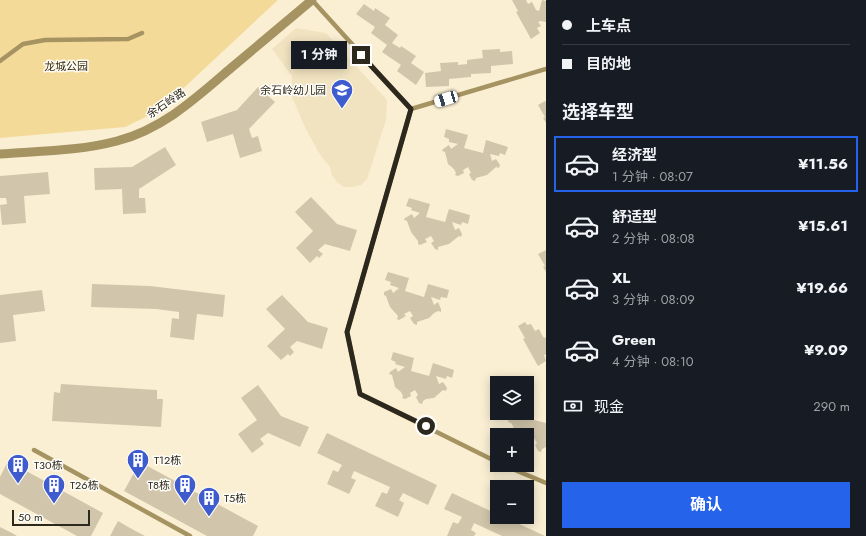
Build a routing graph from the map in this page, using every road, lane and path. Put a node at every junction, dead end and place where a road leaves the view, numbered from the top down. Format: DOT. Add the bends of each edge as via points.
graph roads {
  1 [pos="312,0"];
  2 [pos="142,33"];
  3 [pos="0,61"];
  4 [pos="546,69"];
  5 [pos="411,109"];
  6 [pos="0,154"];
  7 [pos="34,450"];
  8 [pos="490,459"];
  9 [pos="520,472"];
  10 [pos="546,483"];
  11 [pos="190,536"];
  1 -- 5 [label="lane"];
  1 -- 6 [label="street, 余石岭路" via="186,106 154,126 133,136 103,144"];
  2 -- 3 [label="lane" via="128,39 45,40 23,44"];
  4 -- 5 [label="lane"];
  5 -- 8 [label="lane" via="347,332 360,394"];
  7 -- 11 [label="lane"];
  9 -- 10 [label="lane"];
}
